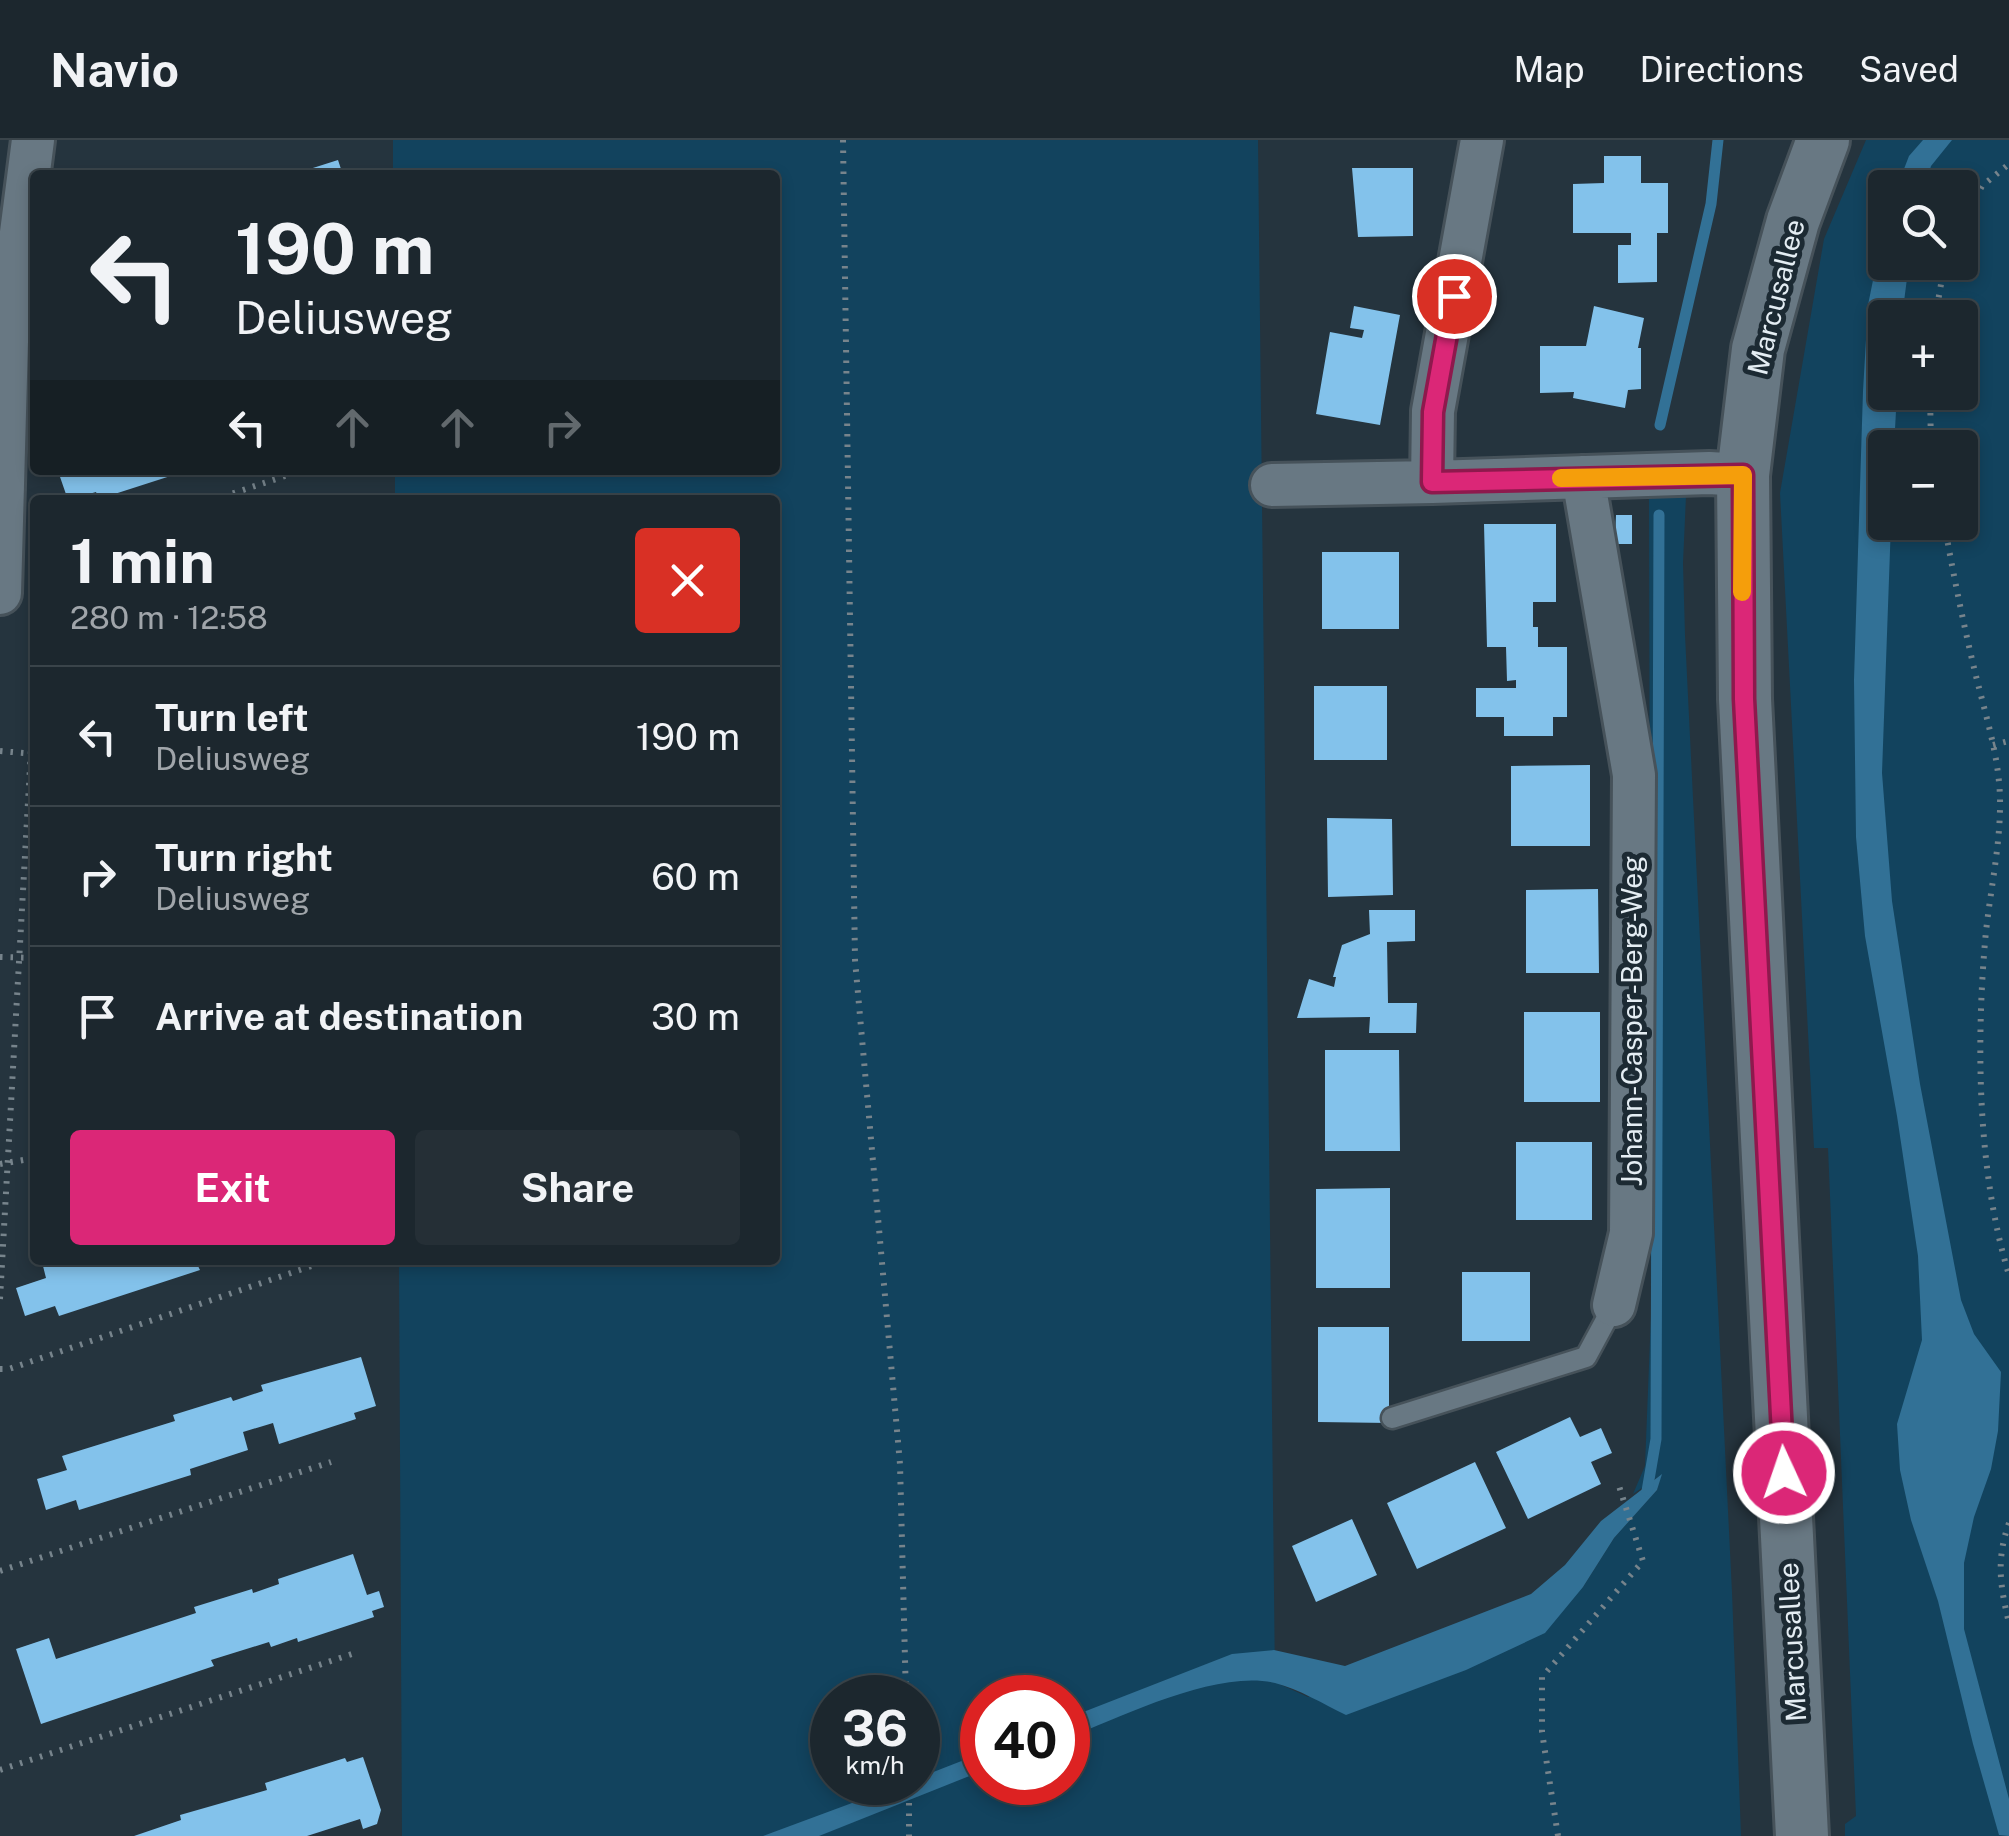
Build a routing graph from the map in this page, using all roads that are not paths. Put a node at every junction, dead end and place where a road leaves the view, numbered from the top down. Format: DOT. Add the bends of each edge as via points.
graph roads {
  1 [pos="33,140"];
  2 [pos="1482,140"];
  3 [pos="1823,140"];
  4 [pos="3,440"];
  5 [pos="1743,475"];
  6 [pos="1583,477"];
  7 [pos="1432,482"];
  8 [pos="1272,485"];
  9 [pos="0,593"];
  10 [pos="1614,1305"];
  11 [pos="1392,1418"];
  12 [pos="1802,1836"];
  1 -- 4 [label="street"];
  2 -- 7 [label="street" via="1433,412"];
  3 -- 5 [label="street, Marcusallee" via="1758,348"];
  4 -- 9 [label="street"];
  5 -- 6 [label="street"];
  5 -- 12 [label="street, Marcusallee" via="1744,699"];
  6 -- 7 [label="street"];
  6 -- 10 [label="street, Johann-Casper-Berg-Weg" via="1634,775 1631,1233"];
  7 -- 8 [label="street"];
  10 -- 11 [label="lane, Johann-Casper-Berg-Weg" via="1586,1357"];
}
